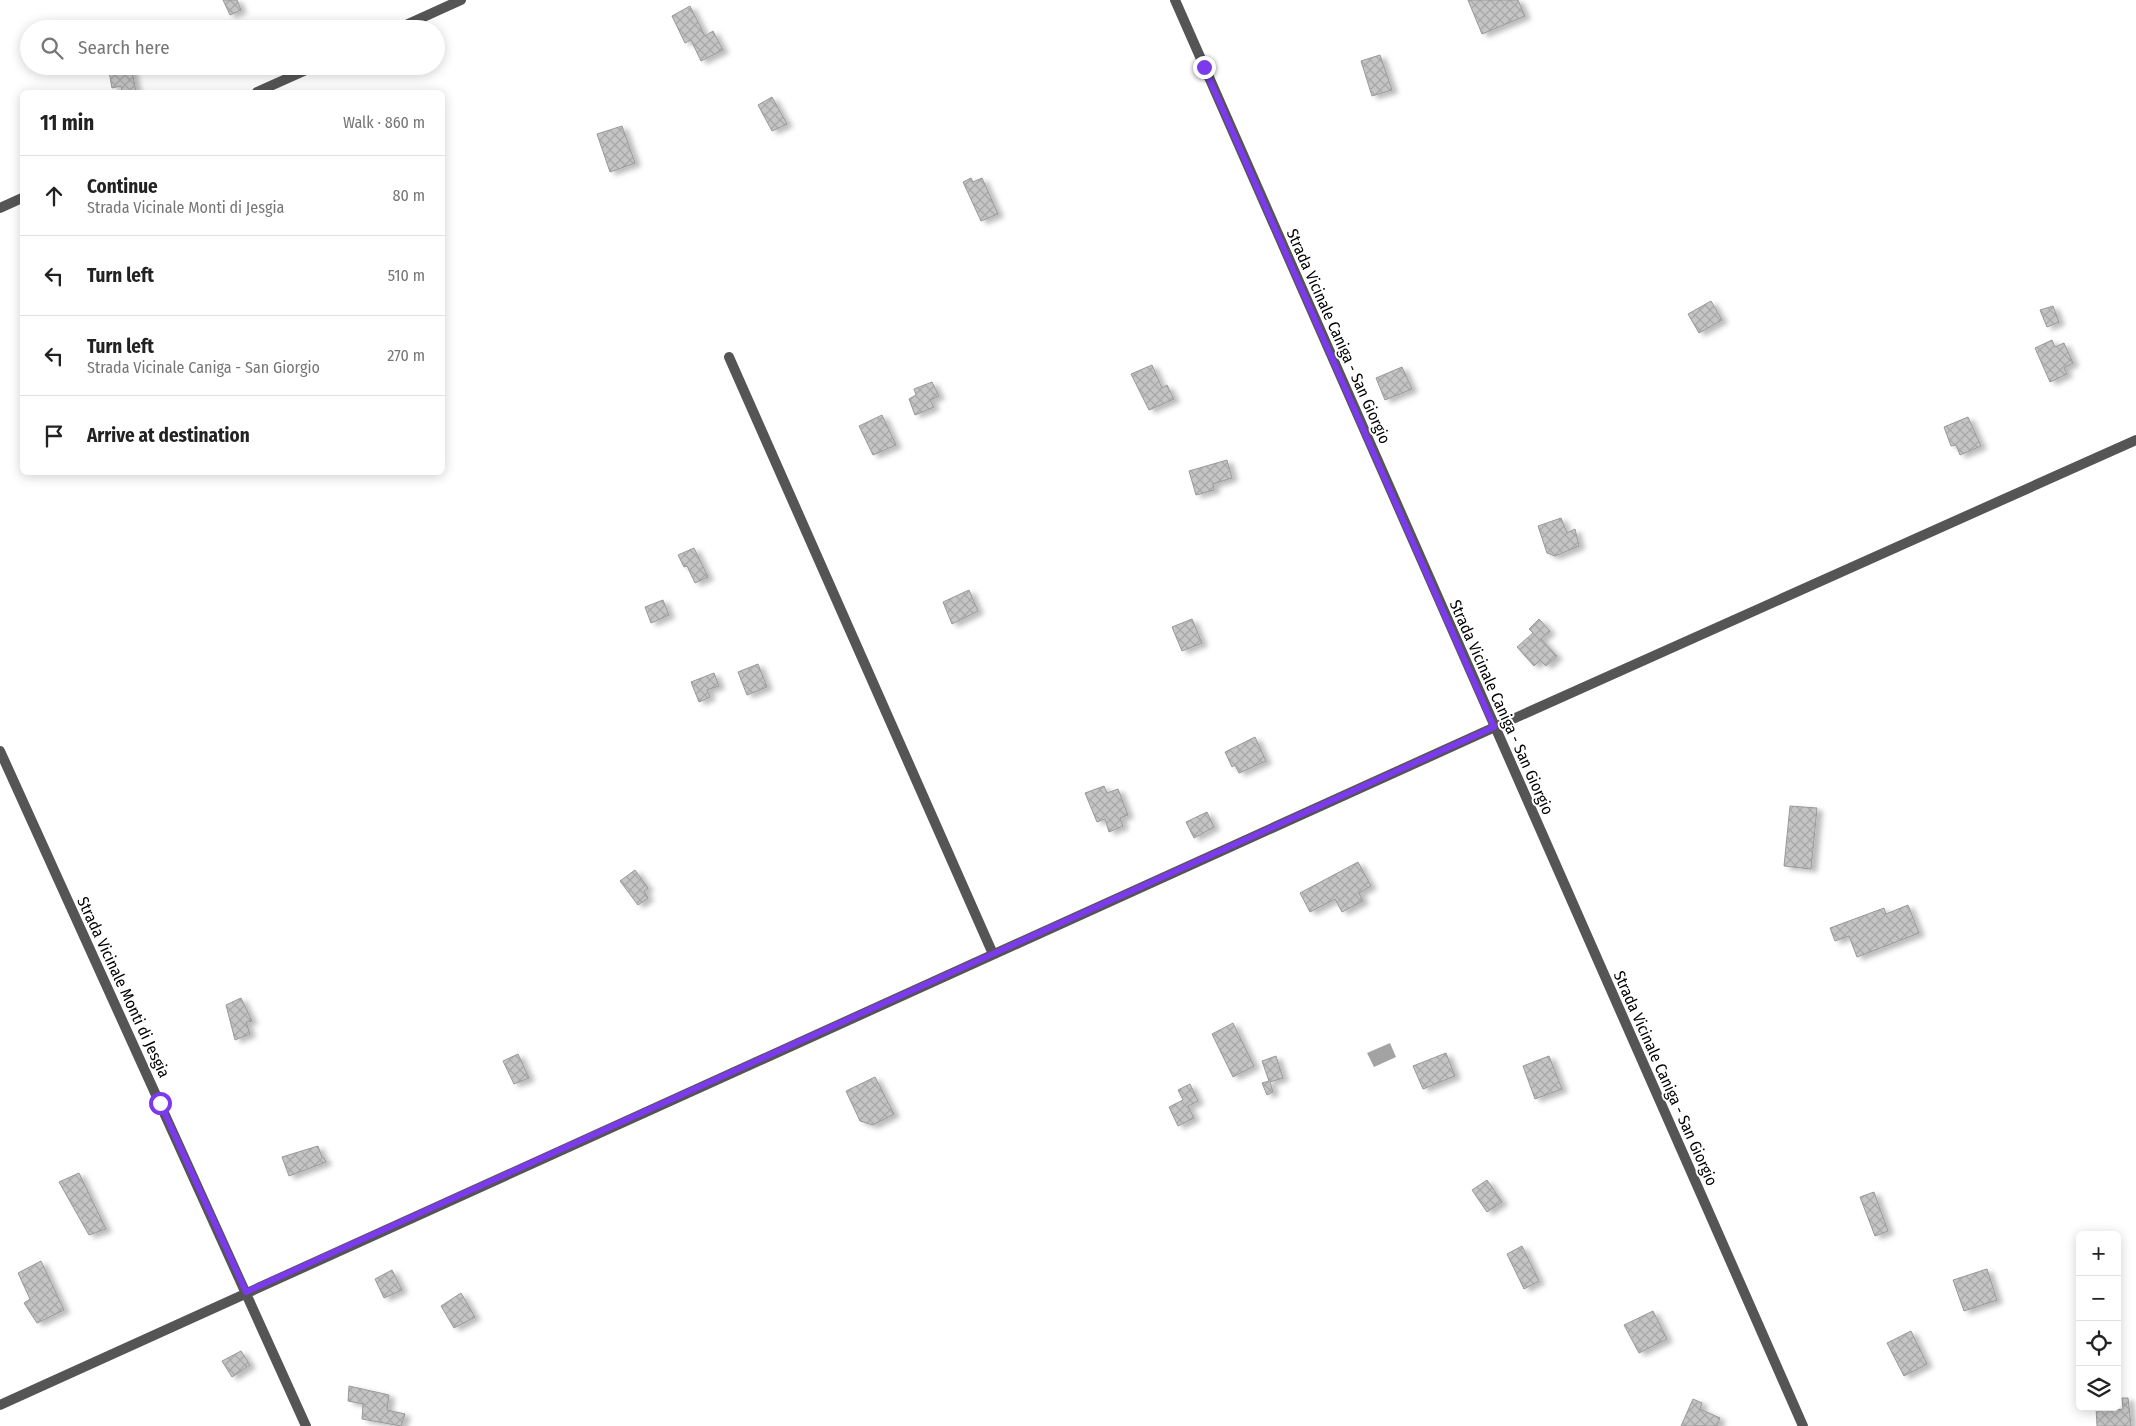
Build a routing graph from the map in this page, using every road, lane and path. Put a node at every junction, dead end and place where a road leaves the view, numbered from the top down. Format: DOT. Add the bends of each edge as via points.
graph roads {
  1 [pos="461,0"];
  2 [pos="1175,0"];
  3 [pos="417,20"];
  4 [pos="295,75"];
  5 [pos="261,90"];
  6 [pos="20,199"];
  7 [pos="0,208"];
  8 [pos="729,357"];
  9 [pos="2136,440"];
  10 [pos="1494,727"];
  11 [pos="0,751"];
  12 [pos="993,954"];
  13 [pos="246,1292"];
  14 [pos="0,1405"];
  15 [pos="306,1426"];
  16 [pos="1803,1426"];
  1 -- 3 [label="street"];
  2 -- 10 [label="street, Strada Vicinale Caniga - San Giorgio"];
  4 -- 5 [label="street"];
  6 -- 7 [label="street"];
  8 -- 12 [label="street"];
  9 -- 10 [label="street"];
  10 -- 12 [label="street"];
  10 -- 16 [label="street, Strada Vicinale Caniga - San Giorgio"];
  11 -- 13 [label="street, Strada Vicinale Monti di Jesgia"];
  12 -- 13 [label="street"];
  13 -- 14 [label="street"];
  13 -- 15 [label="street, Strada Vicinale Monti di Jesgia"];
}
